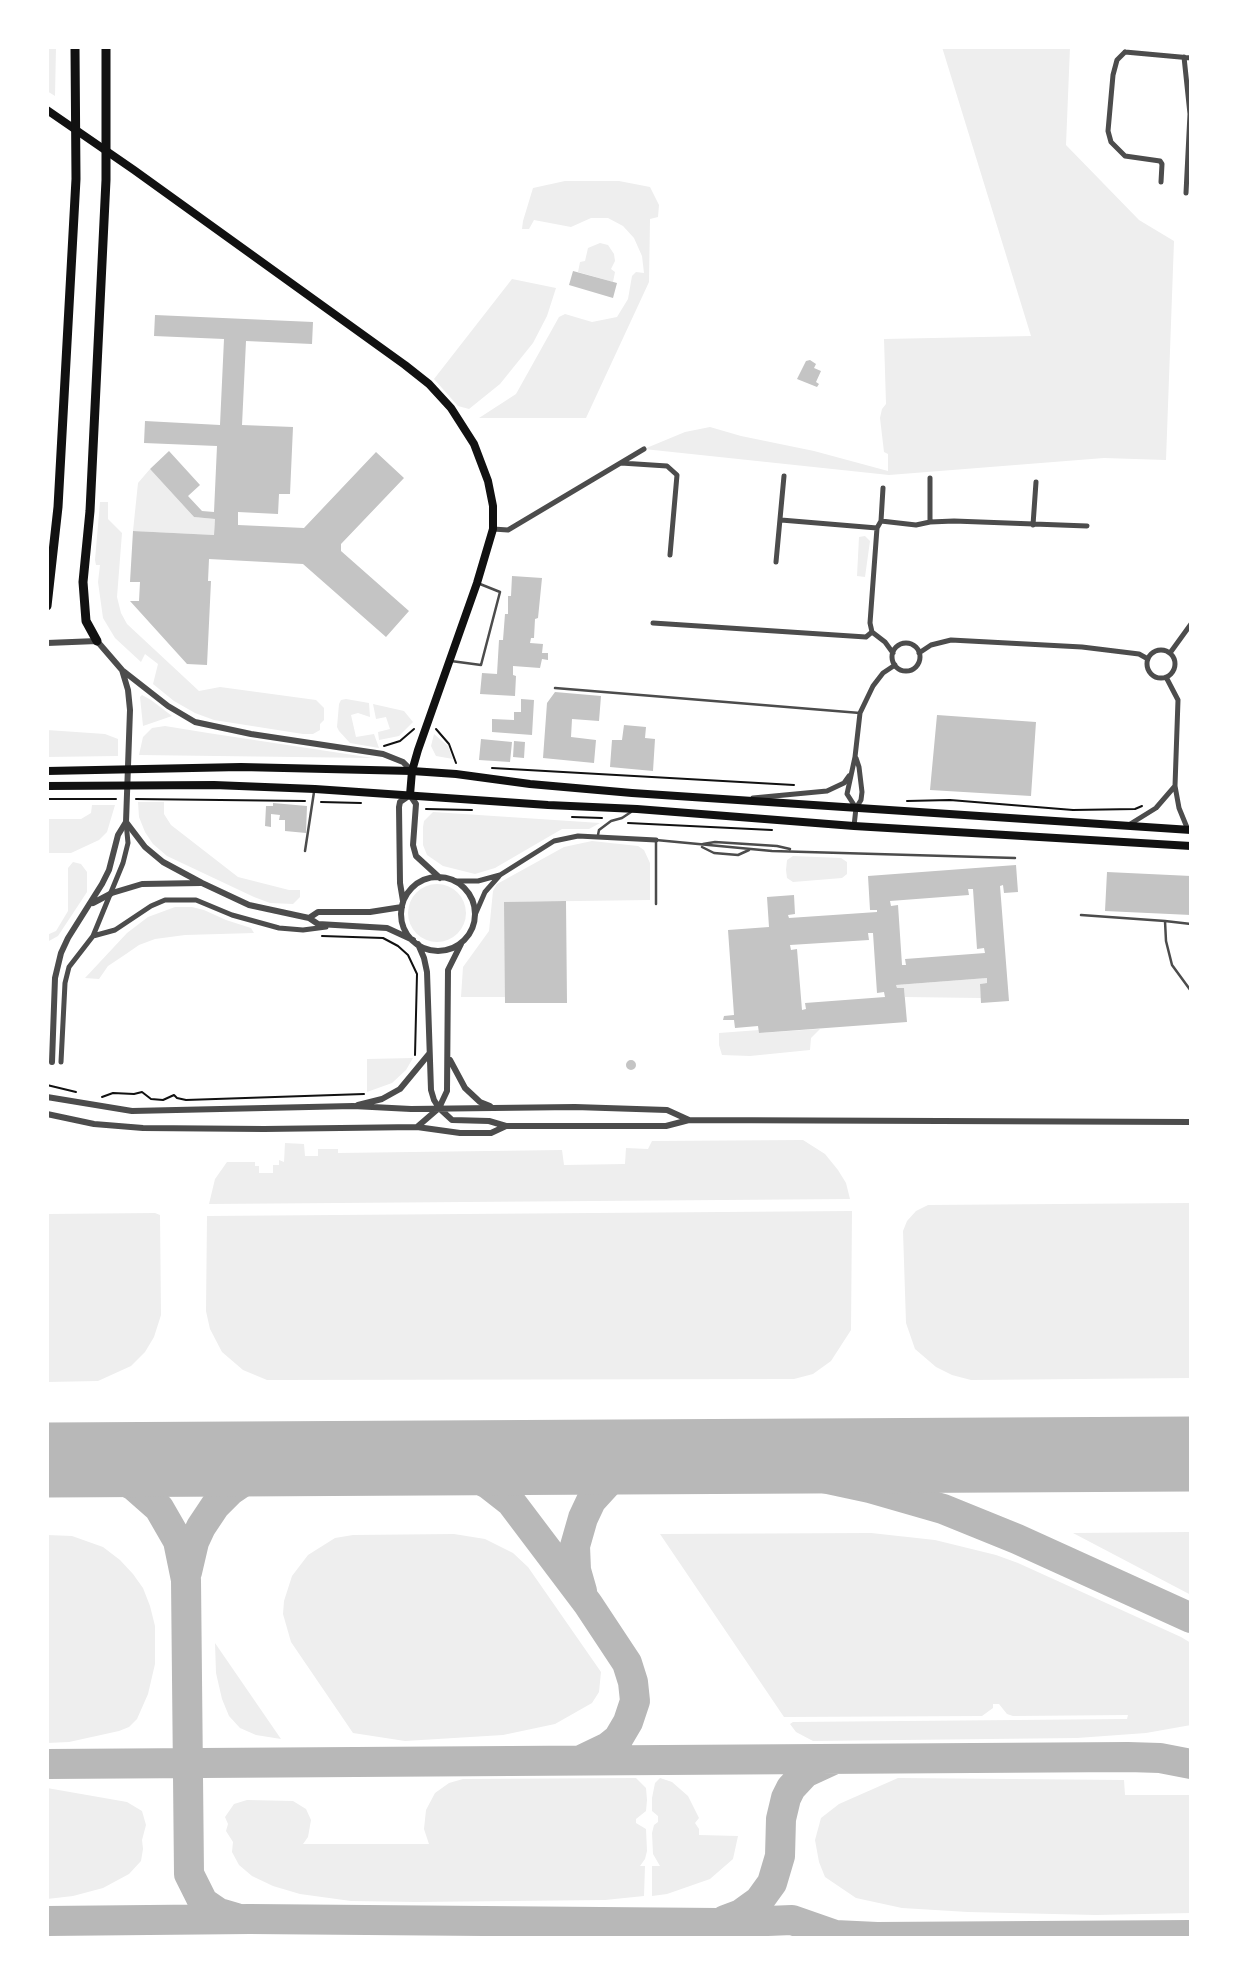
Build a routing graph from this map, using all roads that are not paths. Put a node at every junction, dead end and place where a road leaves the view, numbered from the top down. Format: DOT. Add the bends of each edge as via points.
graph roads {
  1 [pos="75,47"];
  2 [pos="106,47"];
  3 [pos="1123,50"];
  4 [pos="1187,57"];
  5 [pos="50,112"];
  6 [pos="1161,182"];
  7 [pos="1186,193"];
  8 [pos="644,449"];
  9 [pos="621,463"];
  10 [pos="784,476"];
  11 [pos="930,478"];
  12 [pos="1036,482"];
  13 [pos="883,488"];
  14 [pos="781,520"];
  15 [pos="881,521"];
  16 [pos="930,522"];
  17 [pos="1033,525"];
  18 [pos="1087,526"];
  19 [pos="493,528"];
  20 [pos="877,528"];
  21 [pos="670,555"];
  22 [pos="776,562"];
  23 [pos="477,583"];
  24 [pos="47,606"];
  25 [pos="653,622"];
  26 [pos="1191,624"];
  27 [pos="872,632"];
  28 [pos="97,641"];
  29 [pos="47,643"];
  30 [pos="893,653"];
  31 [pos="919,653"];
  32 [pos="1170,653"];
  33 [pos="1148,659"];
  34 [pos="449,661"];
  35 [pos="895,665"];
  36 [pos="122,670"];
  37 [pos="1166,677"];
  38 [pos="555,688"];
  39 [pos="860,713"];
  40 [pos="855,757"];
  41 [pos="47,771"];
  42 [pos="412,771"];
  43 [pos="850,775"];
  44 [pos="47,786"];
  45 [pos="1175,786"];
  46 [pos="315,789"];
  47 [pos="410,795"];
  48 [pos="740,800"];
  49 [pos="637,808"];
  50 [pos="856,808"];
  51 [pos="126,822"];
  52 [pos="855,826"];
  53 [pos="1126,826"];
  54 [pos="1190,830"];
  55 [pos="598,837"];
  56 [pos="656,840"];
  57 [pos="699,845"];
  58 [pos="1191,846"];
  59 [pos="752,849"];
  60 [pos="793,850"];
  61 [pos="305,851"];
  62 [pos="1015,858"];
  63 [pos="500,875"];
  64 [pos="441,878"];
  65 [pos="455,881"];
  66 [pos="202,883"];
  67 [pos="112,893"];
  68 [pos="402,904"];
  69 [pos="656,904"];
  70 [pos="89,906"];
  71 [pos="475,915"];
  72 [pos="1081,915"];
  73 [pos="309,918"];
  74 [pos="1165,921"];
  75 [pos="1191,924"];
  76 [pos="333,926"];
  77 [pos="93,936"];
  78 [pos="416,942"];
  79 [pos="462,943"];
  80 [pos="1191,991"];
  81 [pos="429,1053"];
  82 [pos="449,1058"];
  83 [pos="52,1062"];
  84 [pos="61,1062"];
  85 [pos="47,1097"];
  86 [pos="353,1106"];
  87 [pos="439,1108"];
  88 [pos="494,1108"];
  89 [pos="47,1114"];
  90 [pos="689,1120"];
  91 [pos="1191,1122"];
  92 [pos="506,1126"];
  93 [pos="417,1127"];
  1 -- 24 [label="highway" via="76,179 55,554"];
  2 -- 28 [label="highway" via="106,180 83,582 86,621"];
  3 -- 4 [label="street"];
  3 -- 6 [label="street" via="1113,75 1111,142 1125,156 1160,161"];
  4 -- 7 [label="street"];
  5 -- 19 [label="main road" via="429,384 474,444 488,481"];
  8 -- 9 [label="street"];
  9 -- 19 [label="street" via="508,530"];
  9 -- 21 [label="street" via="667,466 677,475"];
  10 -- 14 [label="street"];
  11 -- 16 [label="street"];
  12 -- 17 [label="street"];
  13 -- 15 [label="street"];
  14 -- 20 [label="street"];
  14 -- 22 [label="street"];
  15 -- 16 [label="street"];
  15 -- 20 [label="street"];
  16 -- 17 [label="street"];
  17 -- 18 [label="street"];
  19 -- 23 [label="main road"];
  20 -- 27 [label="street"];
  23 -- 34 [label="main road"];
  23 -- 34 [label="lane" via="499,592 481,665"];
  25 -- 27 [label="street" via="866,637"];
  26 -- 32 [label="street"];
  27 -- 30 [label="street"];
  28 -- 29 [label="street"];
  28 -- 36 [label="street"];
  30 -- 31 [label="street" via="906,644"];
  30 -- 35 [label="street"];
  31 -- 33 [label="street" via="951,640 1082,647"];
  31 -- 35 [label="street" via="918,665 911,670"];
  32 -- 33 [label="street" via="1157,651"];
  32 -- 37 [label="street" via="1175,664"];
  33 -- 37 [label="street" via="1149,673"];
  34 -- 42 [label="main road"];
  35 -- 39 [label="street" via="873,686"];
  36 -- 42 [label="street" via="195,722 383,754"];
  36 -- 51 [label="street" via="131,710"];
  37 -- 45 [label="street" via="1178,700"];
  38 -- 39 [label="lane"];
  39 -- 40 [label="street"];
  40 -- 43 [label="street"];
  40 -- 50 [label="street" via="862,792"];
  41 -- 42 [label="main road" via="241,767"];
  42 -- 47 [label="main road"];
  42 -- 48 [label="main road"];
  43 -- 48 [label="street" via="827,791"];
  43 -- 50 [label="street" via="847,794"];
  44 -- 46 [label="main road"];
  45 -- 53 [label="street" via="1156,808"];
  45 -- 54 [label="street"];
  46 -- 47 [label="main road"];
  46 -- 61 [label="lane"];
  47 -- 49 [label="main road"];
  47 -- 64 [label="street" via="416,804 416,856"];
  47 -- 68 [label="street" via="399,807"];
  48 -- 50 [label="main road"];
  49 -- 52 [label="main road"];
  49 -- 55 [label="lane" via="611,821 599,830"];
  50 -- 52 [label="street"];
  50 -- 53 [label="main road"];
  51 -- 66 [label="street" via="153,854"];
  51 -- 67 [label="street" via="128,843"];
  51 -- 70 [label="street" via="109,870"];
  52 -- 58 [label="main road"];
  53 -- 54 [label="main road"];
  55 -- 56 [label="street"];
  55 -- 63 [label="street" via="562,838"];
  56 -- 57 [label="lane"];
  56 -- 69 [label="lane"];
  57 -- 59 [label="lane"];
  57 -- 59 [label="lane" via="714,853 738,855"];
  57 -- 60 [label="lane" via="715,842"];
  59 -- 60 [label="lane"];
  60 -- 62 [label="lane"];
  63 -- 65 [label="street"];
  63 -- 71 [label="street" via="485,892"];
  64 -- 65 [label="street"];
  64 -- 68 [label="street" via="421,881"];
  65 -- 71 [label="street" via="470,895"];
  66 -- 67 [label="street" via="142,884"];
  66 -- 73 [label="street" via="249,905"];
  67 -- 70 [label="street"];
  67 -- 77 [label="street"];
  68 -- 73 [label="street" via="370,912 317,912"];
  68 -- 78 [label="street" via="403,922"];
  70 -- 83 [label="street" via="68,938 57,969"];
  71 -- 79 [label="street"];
  72 -- 74 [label="lane"];
  73 -- 76 [label="street" via="318,925"];
  74 -- 75 [label="lane"];
  74 -- 80 [label="lane" via="1172,965"];
  76 -- 77 [label="street" via="279,932 181,898 151,906 115,930"];
  76 -- 78 [label="street" via="387,928"];
  77 -- 84 [label="street" via="66,975"];
  78 -- 79 [label="street" via="436,951"];
  78 -- 81 [label="street" via="427,972"];
  79 -- 82 [label="street" via="448,970"];
  81 -- 86 [label="street" via="400,1089"];
  81 -- 87 [label="street" via="431,1090"];
  82 -- 87 [label="street" via="447,1091"];
  82 -- 88 [label="street" via="465,1088"];
  85 -- 86 [label="street" via="148,1111"];
  86 -- 87 [label="street"];
  87 -- 88 [label="street"];
  87 -- 92 [label="street" via="452,1120"];
  87 -- 93 [label="street"];
  88 -- 90 [label="street" via="667,1110"];
  89 -- 93 [label="street" via="143,1128"];
  90 -- 91 [label="street"];
  90 -- 92 [label="street" via="666,1126"];
  92 -- 93 [label="street" via="491,1133"];
}
